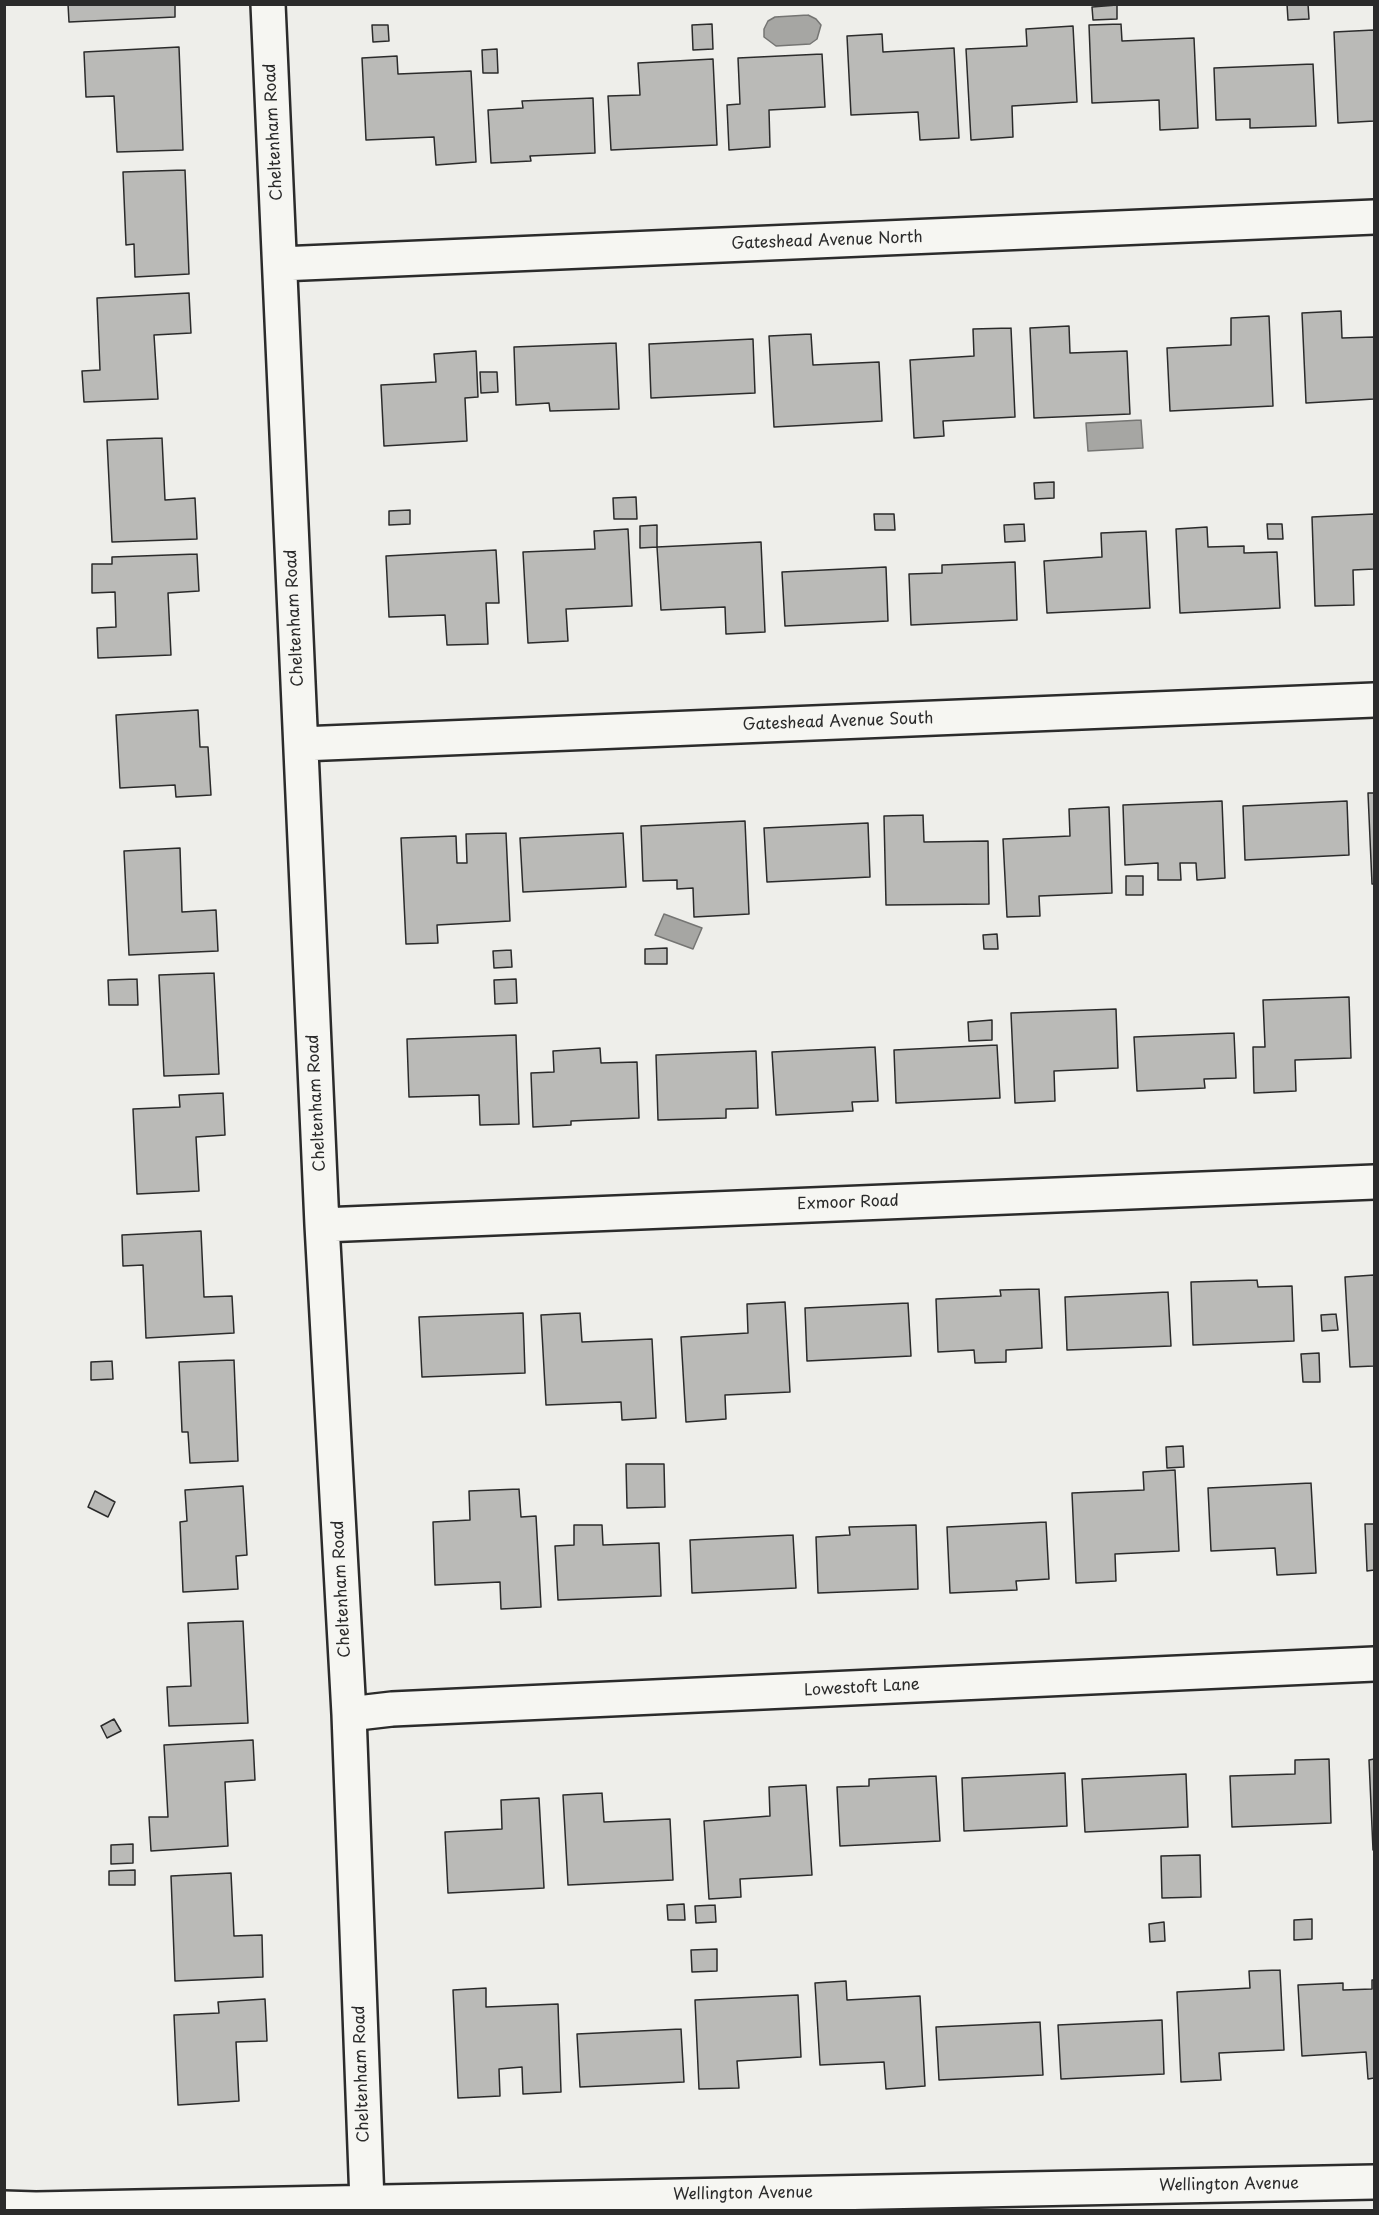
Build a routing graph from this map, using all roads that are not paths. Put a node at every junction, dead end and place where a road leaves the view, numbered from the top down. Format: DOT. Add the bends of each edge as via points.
graph roads {
  1 [pos="268,4"];
  2 [pos="1374,217"];
  3 [pos="280,264"];
  4 [pos="1374,700"];
  5 [pos="301,744"];
  6 [pos="1374,1182"];
  7 [pos="322,1225"];
  8 [pos="1374,1664"];
  9 [pos="349,1714"];
  10 [pos="1374,2182"];
  11 [pos="367,2202"];
  12 [pos="4,2208"];
  1 -- 3 [label="street, Cheltenham Road"];
  2 -- 3 [label="street, Gateshead Avenue North"];
  3 -- 5 [label="street, Cheltenham Road"];
  4 -- 5 [label="street, Gateshead Avenue South"];
  5 -- 7 [label="street, Cheltenham Road"];
  6 -- 7 [label="street, Exmoor Road"];
  7 -- 9 [label="street, Cheltenham Road"];
  8 -- 9 [label="street, Lowestoft Lane"];
  9 -- 11 [label="street, Cheltenham Road"];
  10 -- 11 [label="street, Wellington Avenue"];
  11 -- 12 [label="street, Wellington Avenue"];
}
